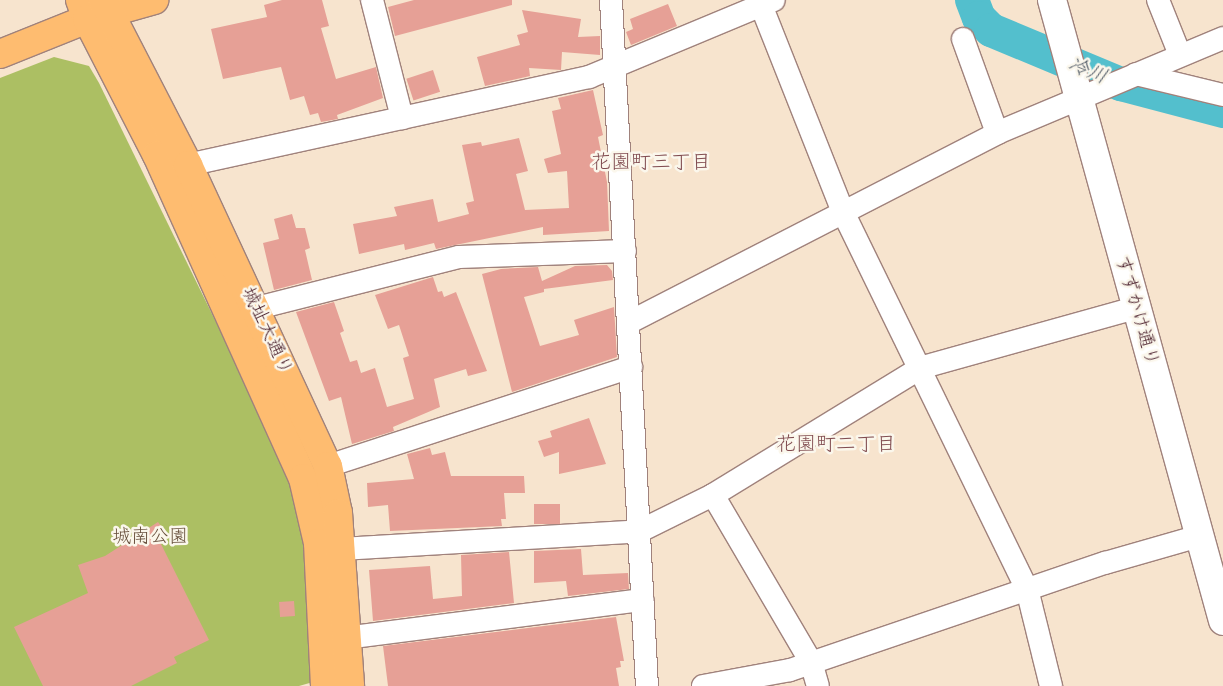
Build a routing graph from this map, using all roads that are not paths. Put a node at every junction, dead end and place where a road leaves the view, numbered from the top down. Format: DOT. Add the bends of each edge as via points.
graph roads {
  1 [pos="154,0"];
  2 [pos="372,0"];
  3 [pos="611,0"];
  4 [pos="1052,0"];
  5 [pos="1158,0"];
  6 [pos="768,3"];
  7 [pos="94,8"];
  8 [pos="963,38"];
  9 [pos="1223,38"];
  10 [pos="0,54"];
  11 [pos="1180,55"];
  12 [pos="614,66"];
  13 [pos="1136,74"];
  14 [pos="1223,95"];
  15 [pos="1078,99"];
  16 [pos="402,118"];
  17 [pos="997,133"];
  18 [pos="188,165"];
  19 [pos="843,212"];
  20 [pos="625,251"];
  21 [pos="257,308"];
  22 [pos="1135,308"];
  23 [pos="630,322"];
  24 [pos="631,368"];
  25 [pos="920,368"];
  26 [pos="328,466"];
  27 [pos="713,496"];
  28 [pos="640,531"];
  29 [pos="1198,536"];
  30 [pos="341,549"];
  31 [pos="1027,589"];
  32 [pos="643,600"];
  33 [pos="1223,621"];
  34 [pos="345,638"];
  35 [pos="811,662"];
  36 [pos="325,686"];
  37 [pos="350,686"];
  38 [pos="647,686"];
  39 [pos="703,686"];
  40 [pos="818,686"];
  41 [pos="1051,686"];
  1 -- 7 [label="main road"];
  2 -- 16 [label="street"];
  3 -- 12 [label="street"];
  4 -- 15 [label="street, すずかけ通り"];
  5 -- 11 [label="street"];
  6 -- 12 [label="street"];
  6 -- 19 [label="street"];
  7 -- 10 [label="main road"];
  7 -- 18 [label="main road, 城址大通り"];
  7 -- 36 [label="main road, 城址大通り" via="303,478 318,543"];
  8 -- 17 [label="street"];
  9 -- 11 [label="street"];
  11 -- 13 [label="street"];
  12 -- 16 [label="street" via="589,77"];
  12 -- 20 [label="street"];
  13 -- 14 [label="street"];
  13 -- 15 [label="street"];
  15 -- 17 [label="street"];
  15 -- 22 [label="street, すずかけ通り"];
  16 -- 18 [label="street"];
  17 -- 19 [label="street"];
  18 -- 21 [label="main road, 城址大通り"];
  19 -- 23 [label="street"];
  19 -- 25 [label="street"];
  20 -- 21 [label="street" via="459,257"];
  20 -- 23 [label="street"];
  21 -- 26 [label="main road, 城址大通り"];
  22 -- 25 [label="street"];
  22 -- 29 [label="street, すずかけ通り"];
  23 -- 24 [label="street"];
  24 -- 26 [label="street"];
  24 -- 28 [label="street"];
  25 -- 27 [label="street"];
  25 -- 31 [label="street"];
  26 -- 30 [label="main road, 城址大通り" via="338,513"];
  27 -- 28 [label="street"];
  27 -- 35 [label="street"];
  28 -- 30 [label="street"];
  28 -- 32 [label="street"];
  29 -- 31 [label="street"];
  29 -- 33 [label="street, すずかけ通り"];
  30 -- 34 [label="main road, 城址大通り"];
  31 -- 35 [label="street"];
  31 -- 41 [label="street"];
  32 -- 34 [label="street"];
  32 -- 38 [label="street"];
  34 -- 37 [label="main road, 城址大通り"];
  35 -- 39 [label="street" via="790,670"];
  35 -- 40 [label="street"];
}
